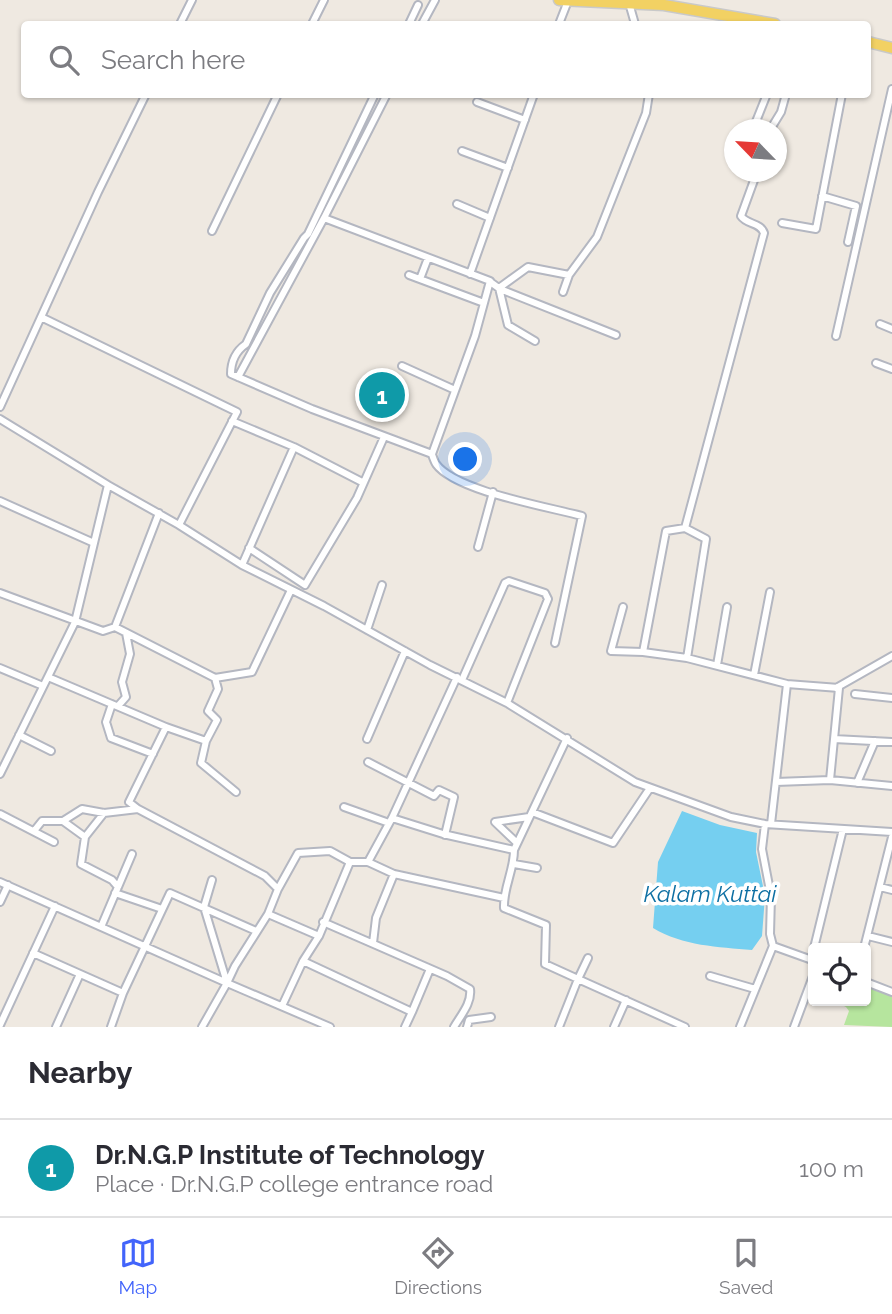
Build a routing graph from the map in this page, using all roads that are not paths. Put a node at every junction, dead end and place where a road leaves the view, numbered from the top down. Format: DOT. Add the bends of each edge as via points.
graph roads {
  1 [pos="192,0"];
  2 [pos="324,0"];
  3 [pos="435,0"];
  4 [pos="558,0"];
  5 [pos="568,1"];
  6 [pos="655,2"];
  7 [pos="629,3"];
  8 [pos="418,5"];
  9 [pos="182,21"];
  10 [pos="314,21"];
  11 [pos="410,21"];
  12 [pos="424,21"];
  13 [pos="560,21"];
  14 [pos="634,21"];
  15 [pos="759,21"];
  16 [pos="871,43"];
  17 [pos="892,48"];
  18 [pos="892,89"];
  19 [pos="144,98"];
  20 [pos="276,98"];
  21 [pos="373,98"];
  22 [pos="385,98"];
  23 [pos="533,98"];
  24 [pos="648,98"];
  25 [pos="765,98"];
  26 [pos="785,98"];
  27 [pos="841,98"];
  28 [pos="478,102"];
  29 [pos="757,119"];
  30 [pos="776,119"];
  31 [pos="525,120"];
  32 [pos="461,151"];
  33 [pos="508,168"];
  34 [pos="753,182"];
  35 [pos="822,196"];
  36 [pos="457,204"];
  37 [pos="324,218"];
  38 [pos="490,218"];
  39 [pos="782,223"];
  40 [pos="212,231"];
  41 [pos="848,242"];
  42 [pos="428,258"];
  43 [pos="470,274"];
  44 [pos="409,275"];
  45 [pos="569,275"];
  46 [pos="420,279"];
  47 [pos="489,281"];
  48 [pos="499,288"];
  49 [pos="563,292"];
  50 [pos="484,303"];
  51 [pos="41,317"];
  52 [pos="880,324"];
  53 [pos="892,329"];
  54 [pos="616,335"];
  55 [pos="835,336"];
  56 [pos="535,341"];
  57 [pos="876,363"];
  58 [pos="402,366"];
  59 [pos="892,369"];
  60 [pos="237,377"];
  61 [pos="455,390"];
  62 [pos="0,407"];
  63 [pos="0,419"];
  64 [pos="232,421"];
  65 [pos="384,437"];
  66 [pos="293,447"];
  67 [pos="432,454"];
  68 [pos="362,482"];
  69 [pos="108,485"];
  70 [pos="493,492"];
  71 [pos="0,501"];
  72 [pos="159,513"];
  73 [pos="179,525"];
  74 [pos="685,528"];
  75 [pos="94,543"];
  76 [pos="478,547"];
  77 [pos="249,548"];
  78 [pos="242,565"];
  79 [pos="382,585"];
  80 [pos="291,590"];
  81 [pos="770,592"];
  82 [pos="0,593"];
  83 [pos="623,607"];
  84 [pos="727,607"];
  85 [pos="75,622"];
  86 [pos="115,627"];
  87 [pos="367,630"];
  88 [pos="126,633"];
  89 [pos="555,642"];
  90 [pos="405,651"];
  91 [pos="643,652"];
  92 [pos="892,656"];
  93 [pos="687,657"];
  94 [pos="717,665"];
  95 [pos="0,668"];
  96 [pos="754,675"];
  97 [pos="48,677"];
  98 [pos="215,678"];
  99 [pos="459,679"];
  100 [pos="787,684"];
  101 [pos="43,686"];
  102 [pos="836,688"];
  103 [pos="855,694"];
  104 [pos="892,698"];
  105 [pos="507,704"];
  106 [pos="115,705"];
  107 [pos="166,727"];
  108 [pos="19,735"];
  109 [pos="367,738"];
  110 [pos="567,738"];
  111 [pos="834,739"];
  112 [pos="206,741"];
  113 [pos="875,741"];
  114 [pos="892,742"];
  115 [pos="51,751"];
  116 [pos="153,754"];
  117 [pos="368,762"];
  118 [pos="0,774"];
  119 [pos="830,780"];
  120 [pos="776,782"];
  121 [pos="408,783"];
  122 [pos="858,783"];
  123 [pos="892,786"];
  124 [pos="650,788"];
  125 [pos="236,792"];
  126 [pos="344,807"];
  127 [pos="140,810"];
  128 [pos="104,813"];
  129 [pos="0,814"];
  130 [pos="531,815"];
  131 [pos="63,821"];
  132 [pos="391,821"];
  133 [pos="768,824"];
  134 [pos="843,829"];
  135 [pos="34,831"];
  136 [pos="445,835"];
  137 [pos="892,835"];
  138 [pos="85,837"];
  139 [pos="54,842"];
  140 [pos="517,843"];
  141 [pos="514,850"];
  142 [pos="132,854"];
  143 [pos="351,862"];
  144 [pos="368,862"];
  145 [pos="514,864"];
  146 [pos="537,868"];
  147 [pos="394,874"];
  148 [pos="212,880"];
  149 [pos="0,882"];
  150 [pos="8,885"];
  151 [pos="880,887"];
  152 [pos="278,889"];
  153 [pos="117,890"];
  154 [pos="892,890"];
  155 [pos="504,898"];
  156 [pos="0,902"];
  157 [pos="55,906"];
  158 [pos="204,907"];
  159 [pos="162,909"];
  160 [pos="268,914"];
  161 [pos="323,922"];
  162 [pos="101,927"];
  163 [pos="256,931"];
  164 [pos="319,936"];
  165 [pos="868,936"];
  166 [pos="892,942"];
  167 [pos="373,943"];
  168 [pos="816,943"];
  169 [pos="866,943"];
  170 [pos="144,946"];
  171 [pos="773,946"];
  172 [pos="33,953"];
  173 [pos="308,953"];
  174 [pos="808,954"];
  175 [pos="588,958"];
  176 [pos="303,961"];
  177 [pos="430,969"];
  178 [pos="323,971"];
  179 [pos="80,974"];
  180 [pos="710,976"];
  181 [pos="578,979"];
  182 [pos="227,983"];
  183 [pos="871,984"];
  184 [pos="755,989"];
  185 [pos="808,989"];
  186 [pos="892,992"];
  187 [pos="123,993"];
  188 [pos="626,1000"];
  189 [pos="282,1006"];
  190 [pos="412,1012"];
  191 [pos="491,1017"];
  192 [pos="0,1025"];
  193 [pos="456,1026"];
  194 [pos="56,1027"];
  195 [pos="111,1027"];
  196 [pos="202,1027"];
  197 [pos="330,1027"];
  198 [pos="405,1027"];
  199 [pos="467,1027"];
  200 [pos="559,1027"];
  201 [pos="614,1027"];
  202 [pos="685,1027"];
  203 [pos="740,1027"];
  204 [pos="794,1027"];
  1 -- 9 [label="street"];
  2 -- 10 [label="street"];
  3 -- 12 [label="street"];
  4 -- 5 [label="main road"];
  5 -- 7 [label="main road"];
  5 -- 13 [label="street"];
  6 -- 7 [label="main road"];
  6 -- 15 [label="main road"];
  7 -- 14 [label="street"];
  8 -- 11 [label="street"];
  16 -- 17 [label="main road"];
  18 -- 55 [label="street"];
  19 -- 51 [label="street"];
  20 -- 40 [label="street"];
  21 -- 60 [label="street" via="308,234 239,349 231,367 231,374"];
  22 -- 37 [label="street"];
  23 -- 31 [label="street"];
  24 -- 45 [label="street" via="597,237"];
  25 -- 29 [label="street"];
  26 -- 30 [label="street"];
  27 -- 35 [label="street"];
  28 -- 31 [label="street"];
  31 -- 33 [label="street"];
  32 -- 33 [label="street"];
  33 -- 38 [label="street"];
  34 -- 74 [label="street" via="741,216 764,233"];
  35 -- 39 [label="street" via="816,229"];
  35 -- 41 [label="street" via="856,206"];
  36 -- 38 [label="street"];
  37 -- 42 [label="street"];
  37 -- 60 [label="street"];
  38 -- 43 [label="street"];
  42 -- 43 [label="street"];
  42 -- 46 [label="street"];
  43 -- 47 [label="street"];
  44 -- 46 [label="street"];
  45 -- 48 [label="street" via="528,267"];
  45 -- 49 [label="street"];
  46 -- 50 [label="street"];
  47 -- 48 [label="street"];
  47 -- 50 [label="street"];
  48 -- 54 [label="street"];
  48 -- 56 [label="street" via="508,325"];
  50 -- 61 [label="street"];
  51 -- 62 [label="street"];
  51 -- 64 [label="street" via="237,412"];
  52 -- 53 [label="street"];
  57 -- 59 [label="street"];
  58 -- 61 [label="street"];
  60 -- 65 [label="street"];
  61 -- 67 [label="street"];
  63 -- 69 [label="street"];
  64 -- 66 [label="street"];
  64 -- 73 [label="street"];
  65 -- 67 [label="street"];
  65 -- 68 [label="street"];
  66 -- 68 [label="street"];
  66 -- 77 [label="street"];
  67 -- 70 [label="street" via="435,464 449,475"];
  68 -- 77 [label="street" via="305,585"];
  69 -- 72 [label="street"];
  69 -- 75 [label="street"];
  70 -- 76 [label="street"];
  70 -- 89 [label="street" via="582,516"];
  71 -- 75 [label="street"];
  72 -- 73 [label="street"];
  72 -- 86 [label="street"];
  73 -- 78 [label="street"];
  74 -- 91 [label="street" via="666,531"];
  74 -- 93 [label="street" via="706,539"];
  75 -- 85 [label="street"];
  77 -- 78 [label="street"];
  78 -- 80 [label="street"];
  79 -- 87 [label="street"];
  80 -- 87 [label="street"];
  80 -- 98 [label="street" via="252,672"];
  81 -- 96 [label="street"];
  82 -- 85 [label="street"];
  83 -- 91 [label="street" via="611,651"];
  84 -- 94 [label="street"];
  85 -- 86 [label="street" via="103,631"];
  85 -- 97 [label="street"];
  86 -- 88 [label="street"];
  87 -- 90 [label="street"];
  88 -- 98 [label="street"];
  88 -- 106 [label="street" via="130,654 122,682 126,697"];
  90 -- 99 [label="street"];
  90 -- 109 [label="street"];
  91 -- 93 [label="street"];
  92 -- 102 [label="street"];
  93 -- 94 [label="street"];
  94 -- 96 [label="street"];
  95 -- 101 [label="street"];
  96 -- 100 [label="street"];
  97 -- 101 [label="street"];
  97 -- 106 [label="street"];
  98 -- 112 [label="street" via="218,689 208,711 217,720"];
  99 -- 105 [label="street"];
  99 -- 105 [label="street" via="505,583 509,580 545,593 548,599"];
  99 -- 121 [label="street"];
  100 -- 102 [label="street"];
  100 -- 120 [label="street"];
  101 -- 108 [label="street"];
  102 -- 111 [label="street"];
  103 -- 104 [label="street"];
  105 -- 110 [label="street"];
  106 -- 107 [label="street"];
  106 -- 116 [label="street" via="106,722 111,737"];
  107 -- 112 [label="street"];
  107 -- 116 [label="street"];
  108 -- 115 [label="street"];
  108 -- 118 [label="street"];
  110 -- 124 [label="street"];
  110 -- 130 [label="street"];
  111 -- 113 [label="street"];
  111 -- 119 [label="street"];
  112 -- 125 [label="street" via="201,763"];
  113 -- 114 [label="street"];
  113 -- 122 [label="street"];
  116 -- 127 [label="street" via="129,802"];
  117 -- 121 [label="street"];
  119 -- 120 [label="street"];
  119 -- 122 [label="street"];
  120 -- 133 [label="street"];
  121 -- 132 [label="street"];
  121 -- 136 [label="street" via="434,796 439,790 454,797"];
  122 -- 123 [label="street"];
  124 -- 130 [label="street" via="613,842"];
  124 -- 133 [label="street" via="732,817"];
  126 -- 132 [label="street"];
  127 -- 128 [label="street"];
  127 -- 152 [label="street" via="265,876"];
  128 -- 131 [label="street" via="82,809"];
  128 -- 138 [label="street"];
  129 -- 135 [label="street"];
  130 -- 140 [label="street"];
  130 -- 140 [label="street" via="495,822"];
  131 -- 135 [label="street" via="41,821"];
  131 -- 138 [label="street"];
  132 -- 136 [label="street"];
  132 -- 144 [label="street"];
  133 -- 134 [label="street"];
  133 -- 171 [label="street" via="762,849 771,896"];
  134 -- 137 [label="street"];
  134 -- 168 [label="street"];
  135 -- 139 [label="street"];
  136 -- 141 [label="street"];
  137 -- 151 [label="street"];
  138 -- 153 [label="street" via="81,864 112,880"];
  140 -- 141 [label="street"];
  141 -- 145 [label="street"];
  142 -- 153 [label="street"];
  143 -- 144 [label="street"];
  143 -- 152 [label="street" via="330,851 298,853"];
  143 -- 161 [label="street"];
  144 -- 147 [label="street"];
  145 -- 146 [label="street"];
  145 -- 155 [label="street"];
  147 -- 155 [label="street"];
  147 -- 167 [label="street" via="376,918"];
  148 -- 158 [label="street"];
  149 -- 150 [label="street"];
  150 -- 156 [label="street"];
  150 -- 157 [label="street"];
  151 -- 154 [label="street"];
  151 -- 165 [label="street"];
  152 -- 160 [label="street"];
  153 -- 159 [label="street"];
  153 -- 162 [label="street"];
  155 -- 181 [label="street" via="504,908 546,925 545,964"];
  157 -- 162 [label="street"];
  157 -- 172 [label="street"];
  158 -- 159 [label="street" via="170,893"];
  158 -- 163 [label="street"];
  158 -- 182 [label="street"];
  159 -- 170 [label="street"];
  160 -- 163 [label="street"];
  160 -- 164 [label="street"];
  161 -- 164 [label="street"];
  161 -- 167 [label="street"];
  162 -- 170 [label="street"];
  163 -- 182 [label="street"];
  164 -- 173 [label="street"];
  165 -- 166 [label="street"];
  165 -- 169 [label="street"];
  167 -- 177 [label="street"];
  170 -- 182 [label="street"];
  170 -- 187 [label="street"];
  171 -- 174 [label="street"];
  171 -- 184 [label="street"];
  172 -- 179 [label="street"];
  172 -- 192 [label="street"];
  173 -- 176 [label="street"];
  173 -- 178 [label="street"];
  175 -- 181 [label="street"];
  176 -- 178 [label="street"];
  176 -- 189 [label="street"];
  177 -- 190 [label="street"];
  177 -- 193 [label="street" via="470,989"];
  178 -- 190 [label="street"];
  179 -- 187 [label="street"];
  179 -- 194 [label="street"];
  180 -- 184 [label="street"];
  181 -- 188 [label="street"];
  181 -- 200 [label="street"];
  182 -- 189 [label="street"];
  182 -- 196 [label="street"];
  183 -- 186 [label="street"];
  184 -- 203 [label="street"];
  185 -- 204 [label="street"];
  187 -- 195 [label="street"];
  188 -- 201 [label="street"];
  188 -- 202 [label="street"];
  189 -- 197 [label="street"];
  190 -- 198 [label="street"];
  191 -- 199 [label="street" via="469,1020"];
}
